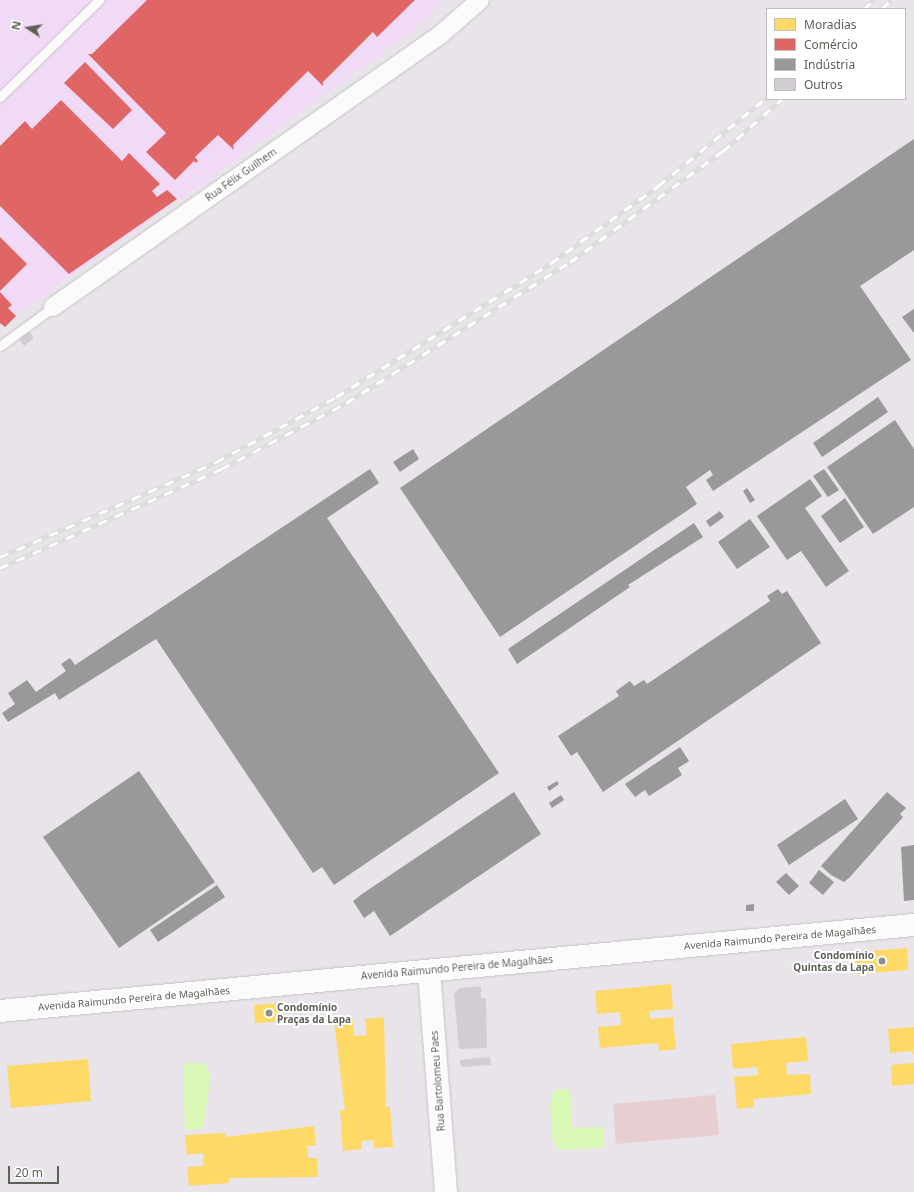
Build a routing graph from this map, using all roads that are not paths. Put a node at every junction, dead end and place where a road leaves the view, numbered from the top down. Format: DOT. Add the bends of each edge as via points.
graph roads {
  1 [pos="99,0"];
  2 [pos="480,0"];
  3 [pos="0,97"];
  4 [pos="53,307"];
  5 [pos="0,346"];
  6 [pos="914,926"];
  7 [pos="429,971"];
  8 [pos="0,1011"];
  9 [pos="446,1192"];
  1 -- 3 [label="lane"];
  2 -- 4 [label="street, Rua Félix Guilhem" via="440,35"];
  4 -- 5 [label="lane, Rua Félix Guilhem"];
  6 -- 7 [label="street, Avenida Raimundo Pereira de Magalhães"];
  7 -- 8 [label="street, Avenida Raimundo Pereira de Magalhães"];
  7 -- 9 [label="street, Rua Bartolomeu Paes"];
}
